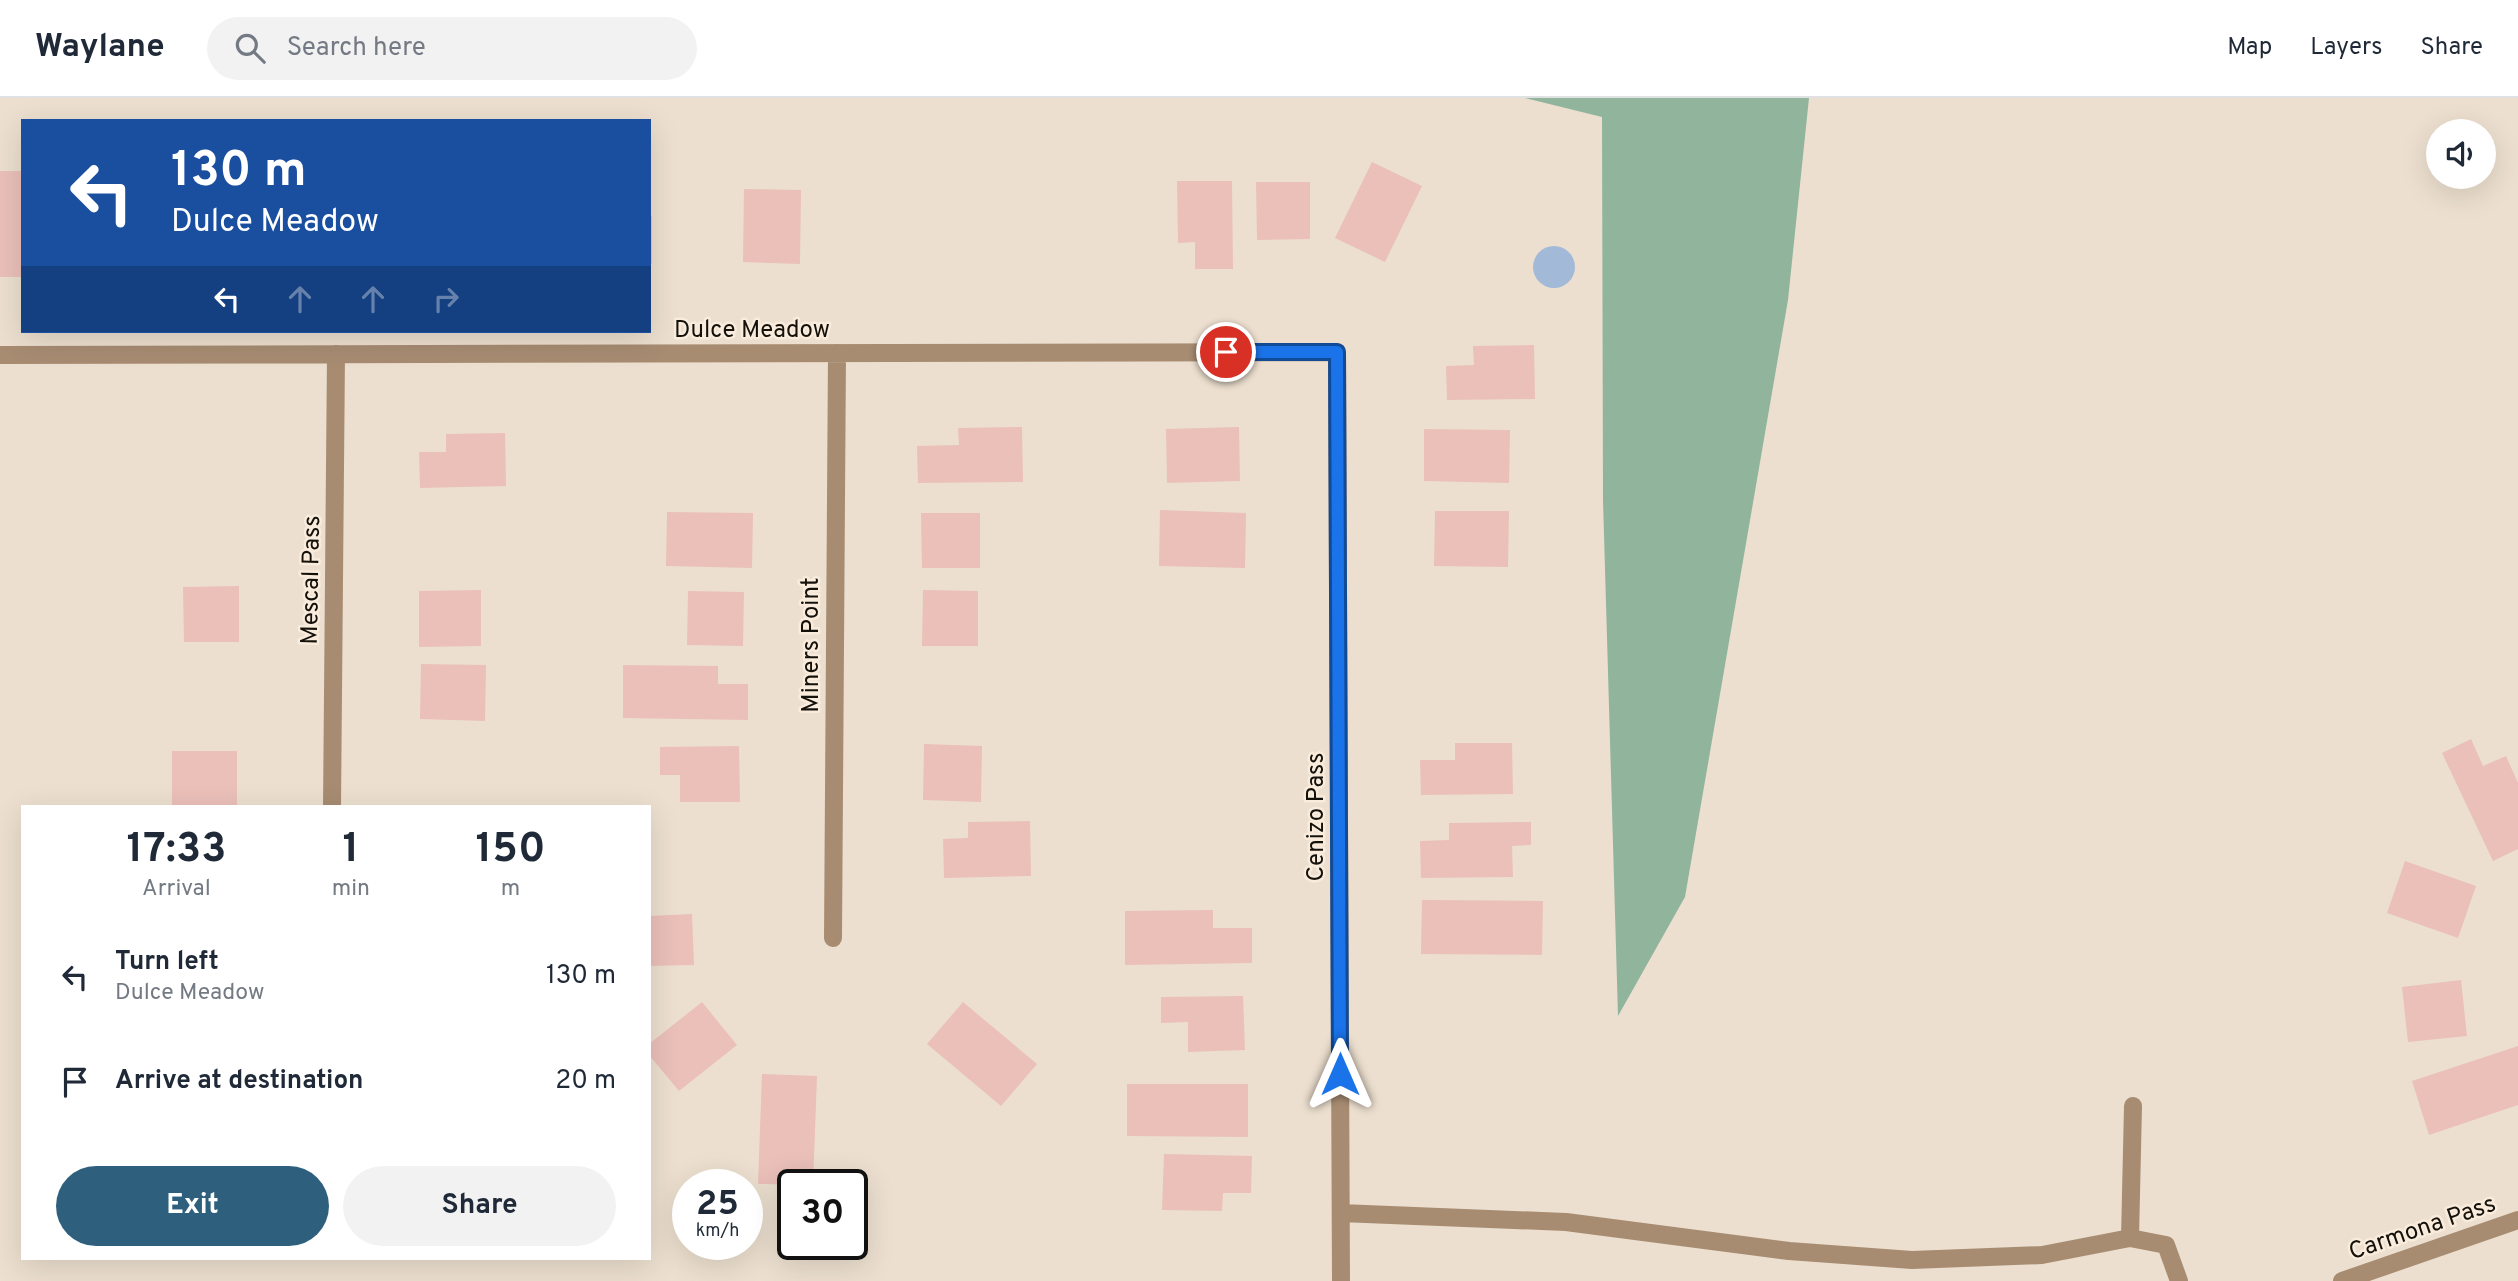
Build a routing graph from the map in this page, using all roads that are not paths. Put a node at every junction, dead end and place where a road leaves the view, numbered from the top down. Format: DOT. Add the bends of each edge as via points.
graph roads {
  1 [pos="1337,352"];
  2 [pos="836,353"];
  3 [pos="337,354"];
  4 [pos="0,355"];
  5 [pos="332,805"];
  6 [pos="833,938"];
  7 [pos="2133,1106"];
  8 [pos="1341,1213"];
  9 [pos="2518,1220"];
  10 [pos="2130,1238"];
  11 [pos="1341,1281"];
  12 [pos="2179,1281"];
  13 [pos="2342,1281"];
  1 -- 2 [label="street, Dulce Meadow"];
  1 -- 8 [label="street, Cenizo Pass"];
  2 -- 3 [label="street, Dulce Meadow"];
  2 -- 6 [label="street, Miners Point"];
  3 -- 4 [label="street, Dulce Meadow"];
  3 -- 5 [label="street, Mescal Pass"];
  7 -- 10 [label="street"];
  8 -- 10 [label="street" via="1566,1222 1789,1251 1912,1261 2042,1255"];
  8 -- 11 [label="street, Cenizo Pass"];
  9 -- 13 [label="street, Carmona Pass"];
  10 -- 12 [label="street" via="2166,1245"];
}
